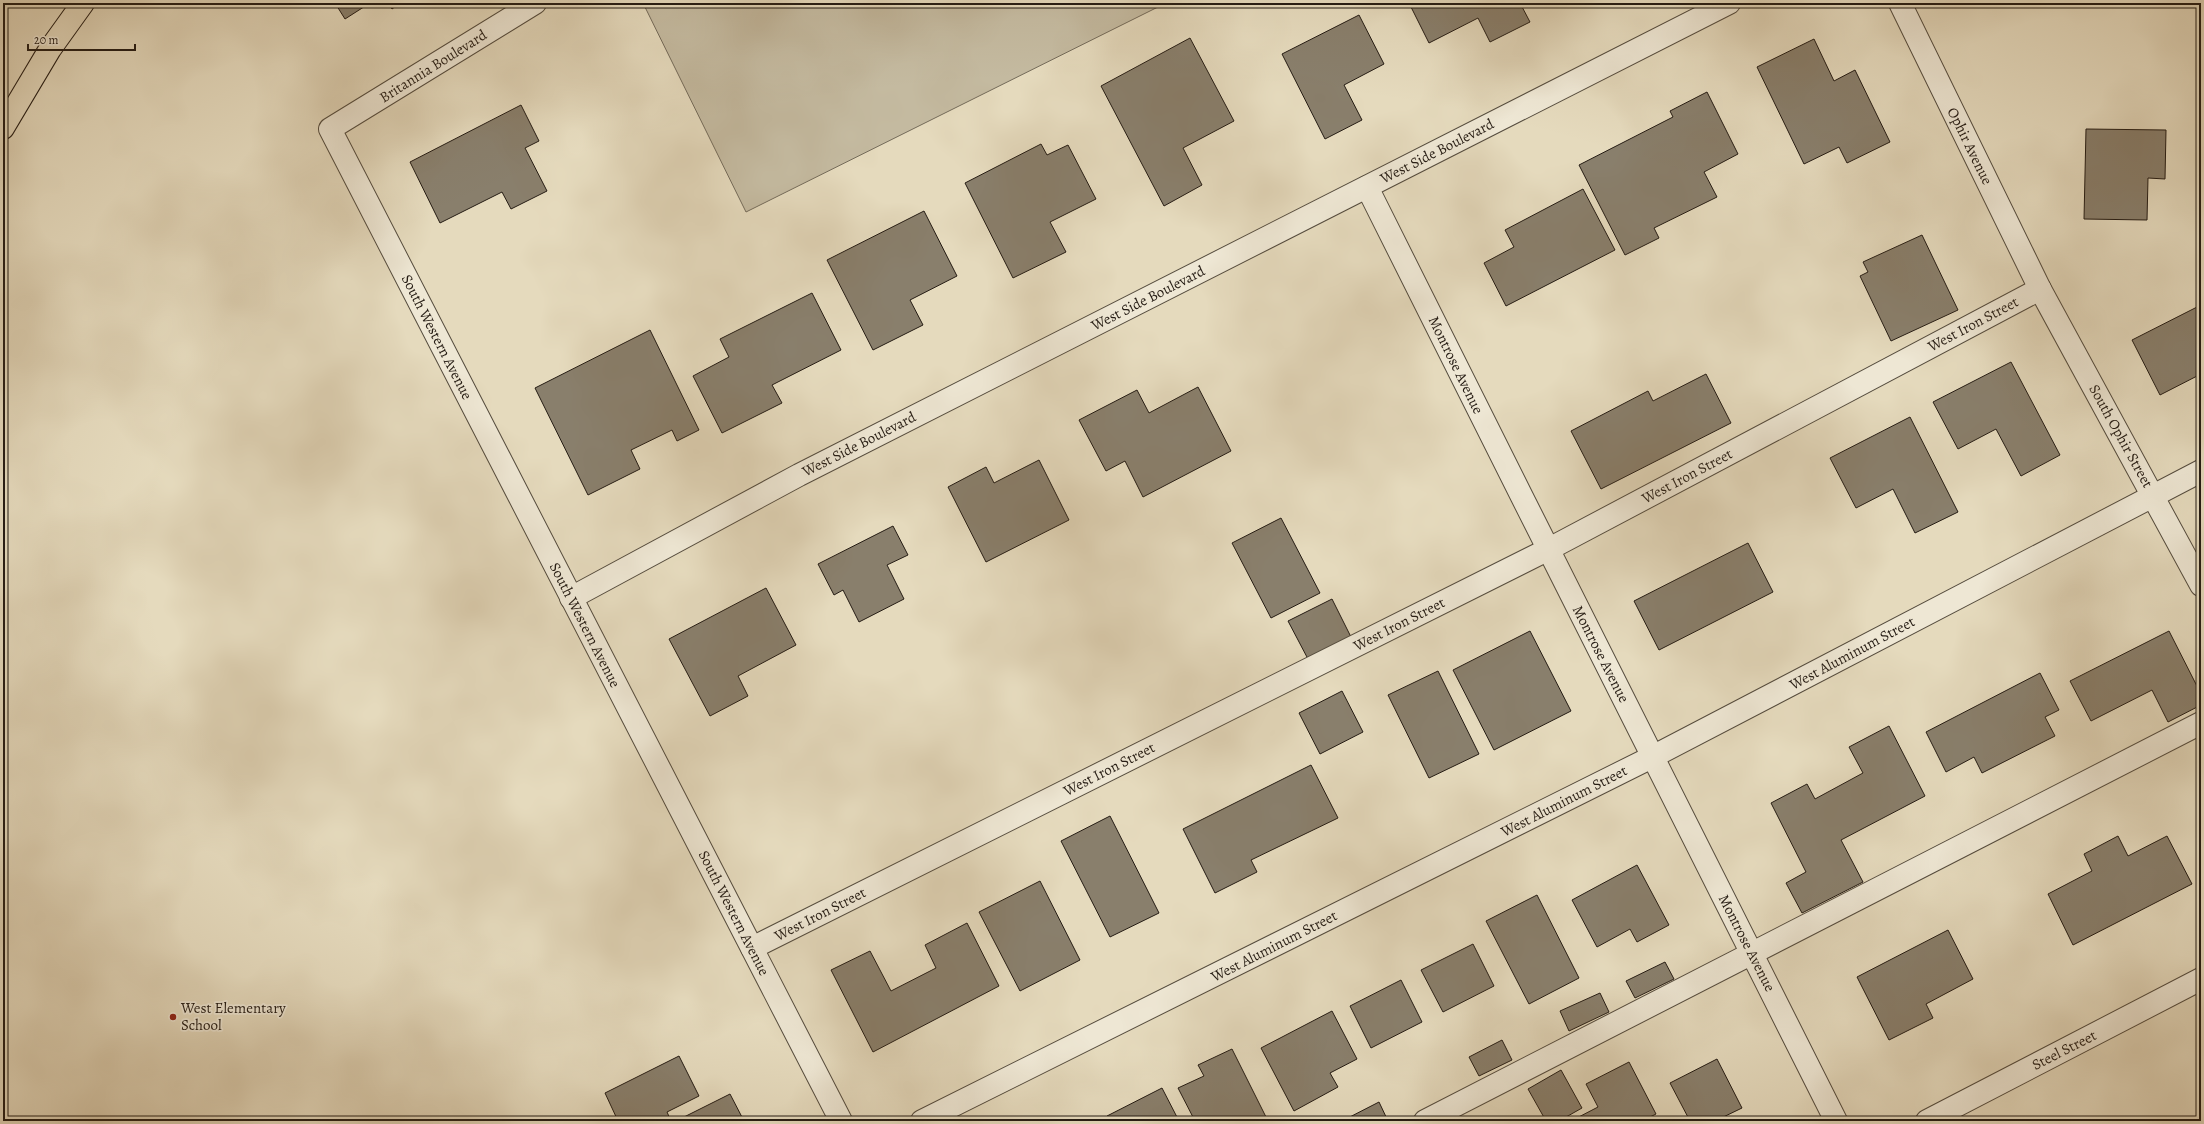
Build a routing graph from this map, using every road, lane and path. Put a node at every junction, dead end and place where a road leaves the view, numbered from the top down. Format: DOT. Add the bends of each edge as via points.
graph roads {
  1 [pos="83,3"];
  2 [pos="535,3"];
  3 [pos="1729,3"];
  4 [pos="1900,3"];
  5 [pos="3,128"];
  6 [pos="330,129"];
  7 [pos="1368,187"];
  8 [pos="2040,288"];
  9 [pos="2201,471"];
  10 [pos="2153,496"];
  11 [pos="1547,550"];
  12 [pos="2201,585"];
  13 [pos="571,598"];
  14 [pos="2201,723"];
  15 [pos="1654,756"];
  16 [pos="752,948"];
  17 [pos="1753,954"];
  18 [pos="2201,979"];
  19 [pos="841,1121"];
  20 [pos="922,1121"];
  21 [pos="1425,1121"];
  22 [pos="1836,1121"];
  23 [pos="1927,1121"];
  1 -- 5 [label="highway" via="50,49"];
  2 -- 6 [label="street, Britannia Boulevard"];
  3 -- 7 [label="street, West Side Boulevard"];
  4 -- 8 [label="street, Ophir Avenue"];
  6 -- 13 [label="street, South Western Avenue"];
  7 -- 11 [label="street, Montrose Avenue"];
  7 -- 13 [label="street, West Side Boulevard" via="799,475"];
  8 -- 10 [label="street, South Ophir Street"];
  8 -- 11 [label="street, West Iron Street"];
  9 -- 10 [label="street, West Aluminum Street"];
  10 -- 12 [label="street, South Ophir Street"];
  10 -- 15 [label="street, West Aluminum Street"];
  11 -- 15 [label="street, Montrose Avenue"];
  11 -- 16 [label="street, West Iron Street"];
  13 -- 16 [label="street, South Western Avenue"];
  14 -- 17 [label="street"];
  15 -- 17 [label="street, Montrose Avenue"];
  15 -- 20 [label="street, West Aluminum Street"];
  16 -- 19 [label="street, South Western Avenue"];
  17 -- 21 [label="street"];
  17 -- 22 [label="street, Montrose Avenue"];
  18 -- 23 [label="street, Steel Street"];
}
